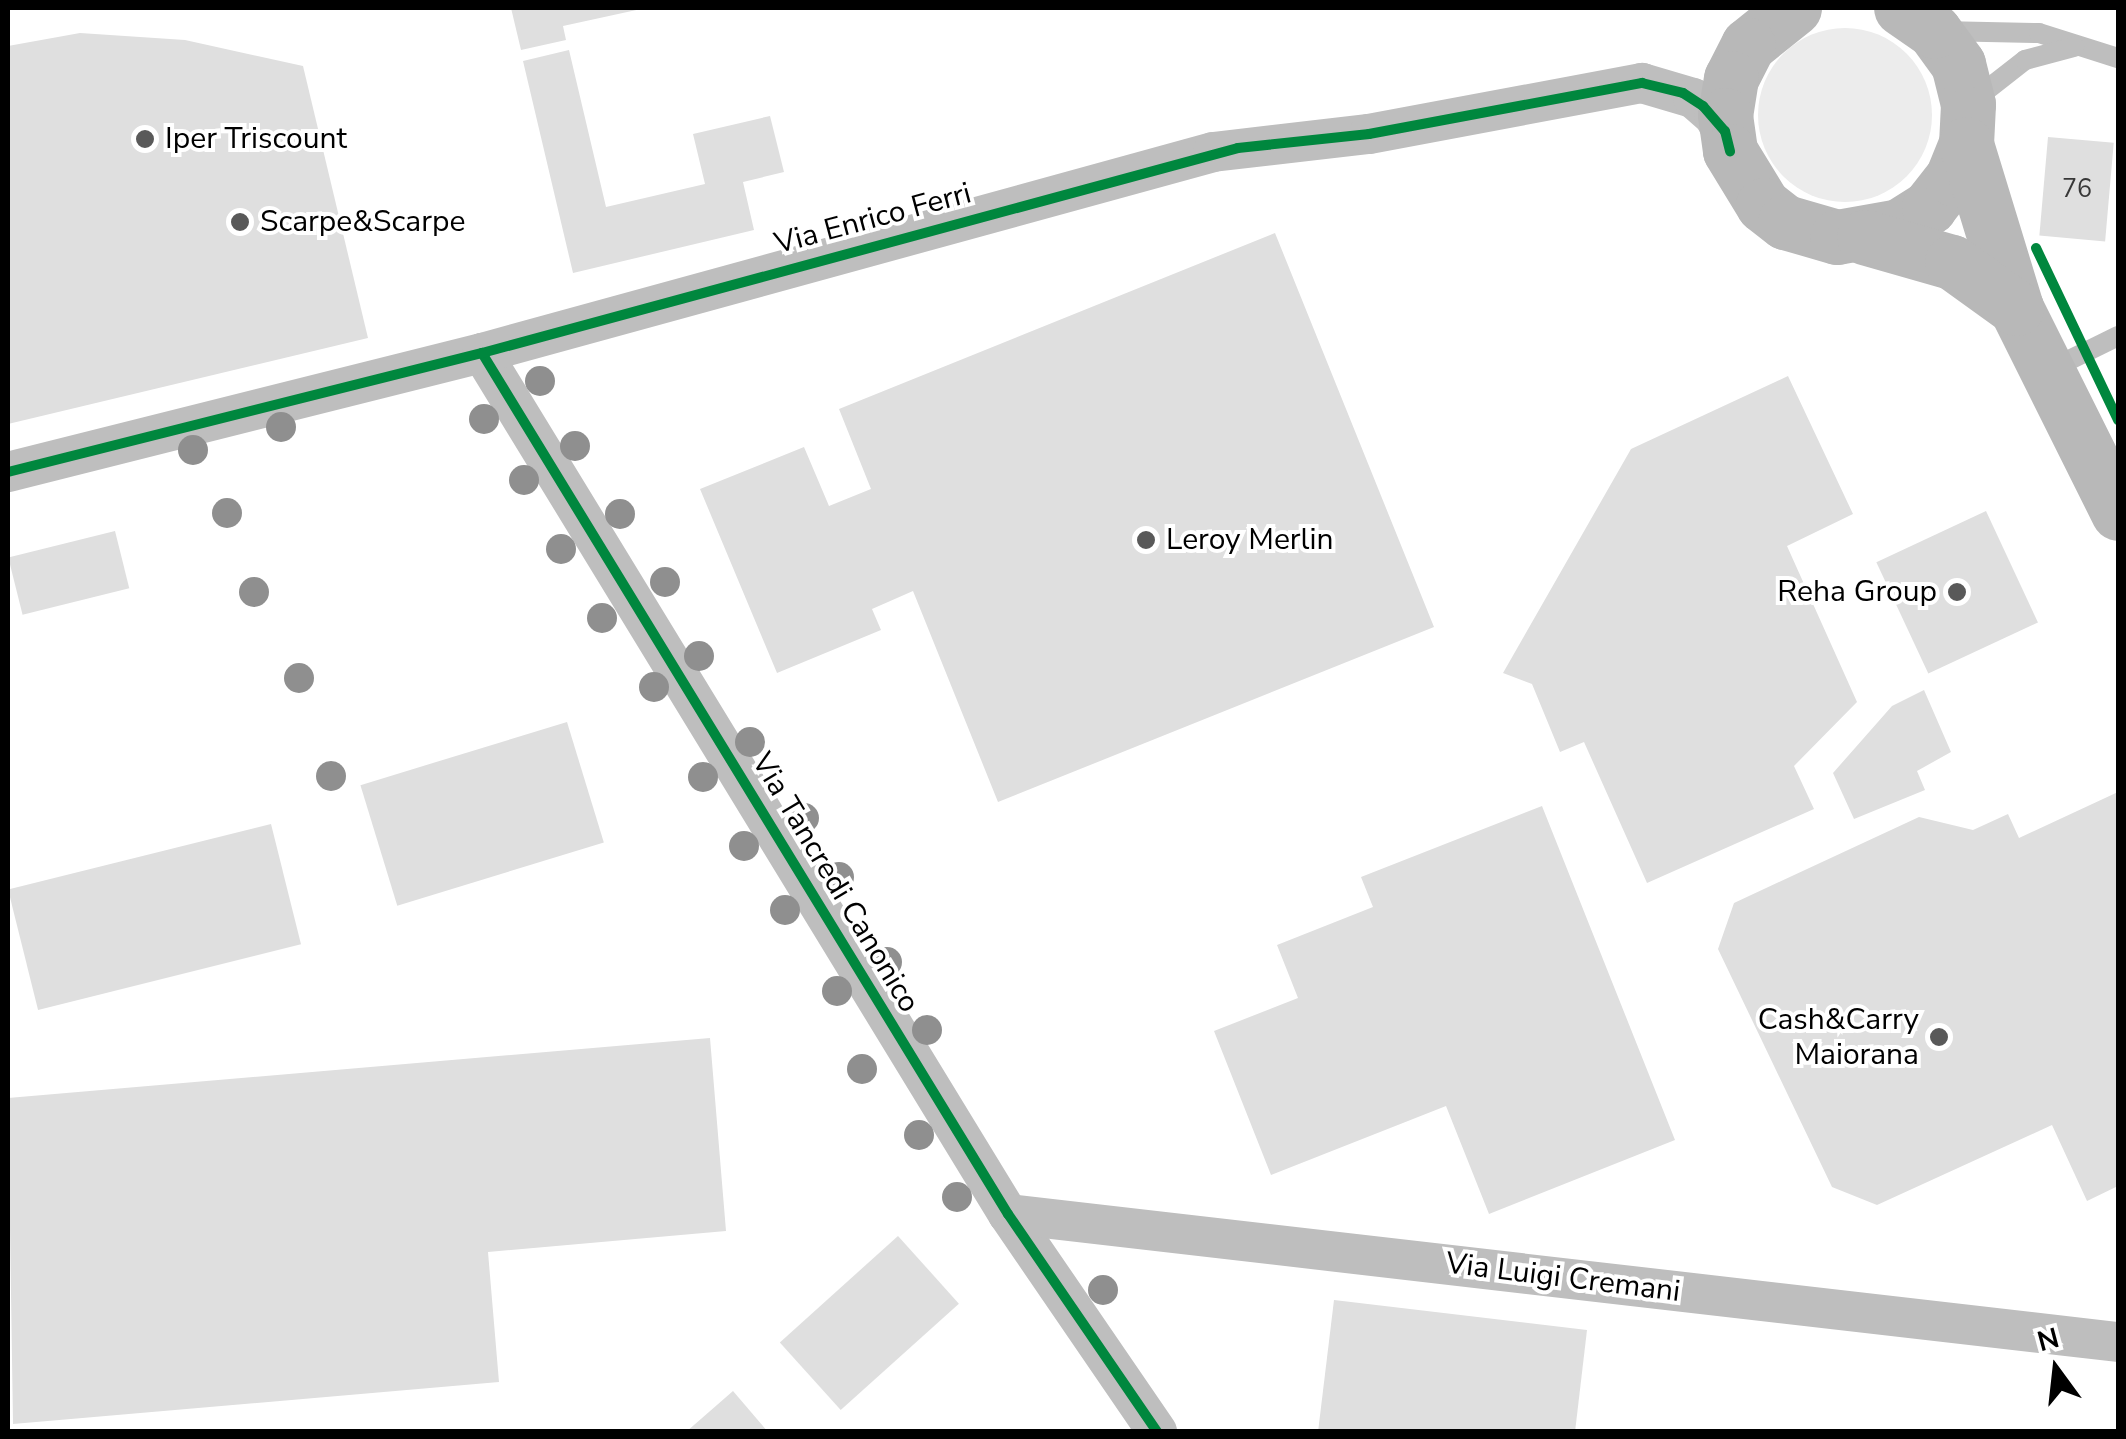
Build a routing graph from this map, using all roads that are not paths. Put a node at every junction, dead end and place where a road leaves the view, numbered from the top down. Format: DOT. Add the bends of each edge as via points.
graph roads {
  1 [pos="1774,11"];
  2 [pos="1922,15"];
  3 [pos="2091,46"];
  4 [pos="2118,58"];
  5 [pos="1967,124"];
  6 [pos="1730,151"];
  7 [pos="1864,237"];
  8 [pos="2016,308"];
  9 [pos="2118,336"];
  10 [pos="482,353"];
  11 [pos="2048,371"];
  12 [pos="8,472"];
  13 [pos="2118,513"];
  14 [pos="1008,1214"];
  15 [pos="2118,1342"];
  16 [pos="1157,1432"];
  1 -- 6 [label="street" via="1731,78 1725,115"];
  2 -- 3 [label="lane"];
  2 -- 5 [label="street" via="1958,64"];
  3 -- 4 [label="lane"];
  3 -- 5 [label="lane" via="2024,60"];
  5 -- 7 [label="street" via="1952,178 1929,206"];
  5 -- 8 [label="street"];
  6 -- 7 [label="street" via="1743,180 1785,222 1810,232"];
  6 -- 10 [label="street, Via Enrico Ferri" via="1714,116 1683,93 1642,83 1587,88 1410,127 1186,158"];
  7 -- 8 [label="street" via="1952,262"];
  8 -- 11 [label="street"];
  9 -- 11 [label="lane"];
  10 -- 12 [label="street, Via Enrico Ferri"];
  10 -- 14 [label="street, Via Tancredi Canonico"];
  11 -- 13 [label="street"];
  14 -- 15 [label="street, Via Luigi Cremani"];
  14 -- 16 [label="street, Via Tancredi Canonico"];
}
